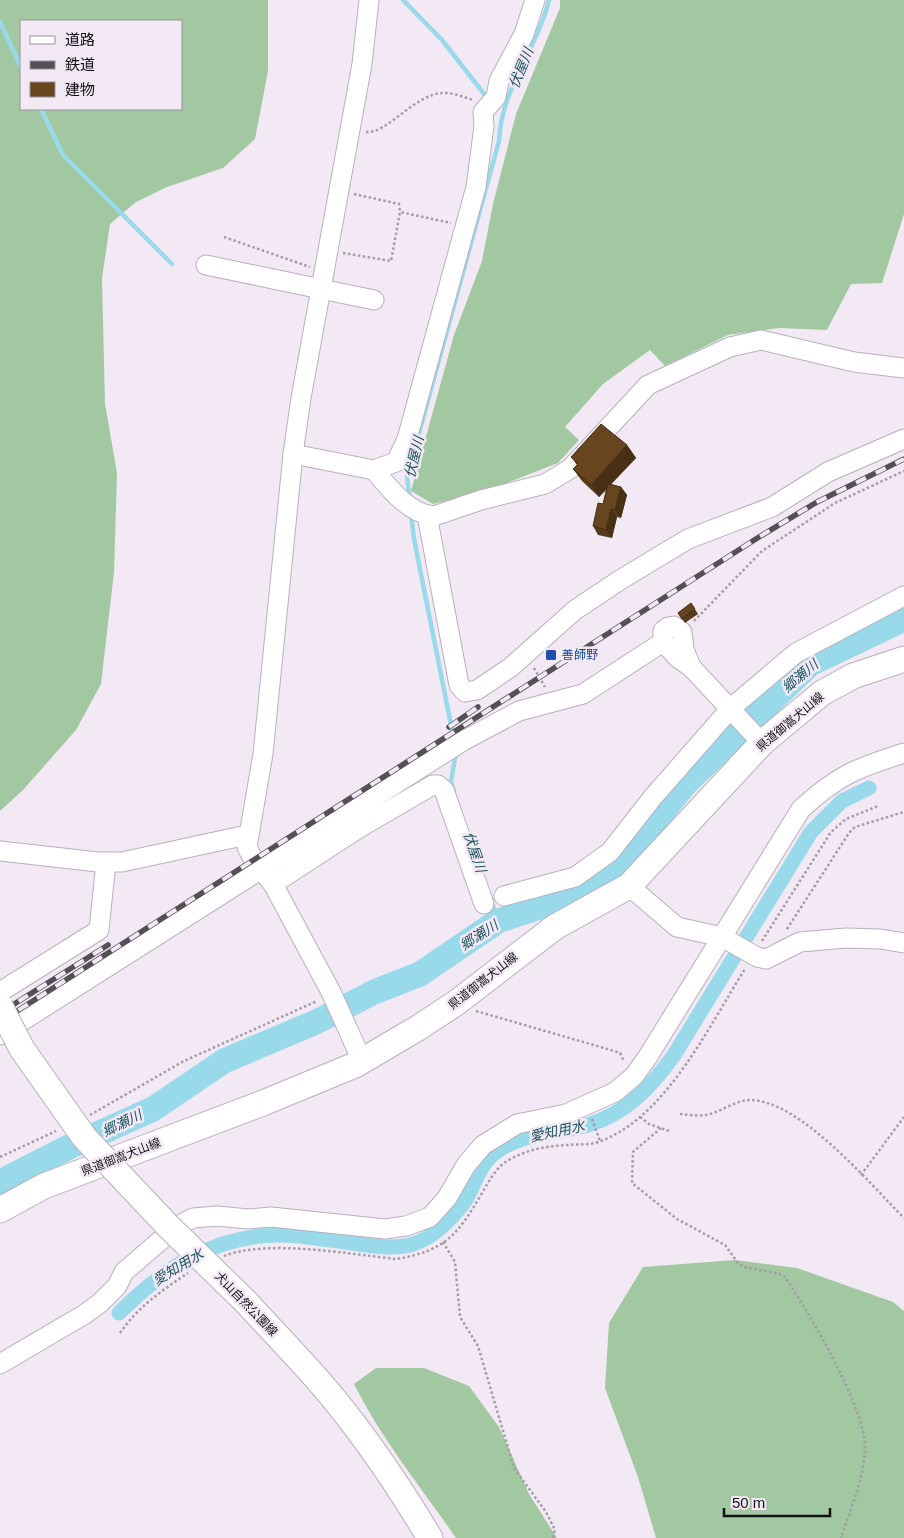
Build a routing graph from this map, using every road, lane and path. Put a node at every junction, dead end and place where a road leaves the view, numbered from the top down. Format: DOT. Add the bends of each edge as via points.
graph roads {
  1 [pos="369,0"];
  2 [pos="534,0"];
  3 [pos="483,112"];
  4 [pos="350,131"];
  5 [pos="351,194"];
  6 [pos="400,212"];
  7 [pos="464,226"];
  8 [pos="224,237"];
  9 [pos="340,252"];
  10 [pos="206,265"];
  11 [pos="322,280"];
  12 [pos="374,300"];
  13 [pos="904,368"];
  14 [pos="904,438"];
  15 [pos="293,454"];
  16 [pos="374,470"];
  17 [pos="904,471"];
  18 [pos="427,515"];
  19 [pos="904,596"];
  20 [pos="682,632"];
  21 [pos="663,642"];
  22 [pos="525,654"];
  23 [pos="904,659"];
  24 [pos="691,667"];
  25 [pos="554,701"];
  26 [pos="731,708"];
  27 [pos="759,739"];
  28 [pos="904,753"];
  29 [pos="904,812"];
  30 [pos="247,835"];
  31 [pos="0,851"];
  32 [pos="106,862"];
  33 [pos="268,877"];
  34 [pos="630,886"];
  35 [pos="504,896"];
  36 [pos="484,904"];
  37 [pos="722,937"];
  38 [pos="904,943"];
  39 [pos="793,945"];
  40 [pos="0,992"];
  41 [pos="332,994"];
  42 [pos="456,1003"];
  43 [pos="0,1006"];
  44 [pos="0,1035"];
  45 [pos="362,1061"];
  46 [pos="624,1063"];
  47 [pos="588,1106"];
  48 [pos="680,1114"];
  49 [pos="85,1117"];
  50 [pos="640,1117"];
  51 [pos="904,1117"];
  52 [pos="661,1128"];
  53 [pos="60,1129"];
  54 [pos="669,1131"];
  55 [pos="600,1141"];
  56 [pos="0,1157"];
  57 [pos="861,1175"];
  58 [pos="0,1210"];
  59 [pos="904,1218"];
  60 [pos="443,1242"];
  61 [pos="0,1364"];
  62 [pos="430,1538"];
  63 [pos="553,1538"];
  64 [pos="841,1538"];
  1 -- 4 [label="street"];
  2 -- 3 [label="street" via="524,34 499,81 496,97"];
  3 -- 4 [label="path" via="473,100 443,92 421,100 372,133"];
  3 -- 7 [label="street" via="476,187"];
  4 -- 11 [label="street"];
  5 -- 6 [label="path" via="398,204"];
  6 -- 7 [label="path"];
  6 -- 9 [label="path" via="391,261"];
  7 -- 16 [label="street" via="407,439 396,462"];
  8 -- 11 [label="path"];
  10 -- 11 [label="street"];
  11 -- 12 [label="street"];
  11 -- 15 [label="street"];
  13 -- 18 [label="street" via="854,362 761,340 730,348 648,385 570,468 545,484 434,516"];
  14 -- 22 [label="street" via="828,472 772,507 688,539 575,610"];
  15 -- 16 [label="street"];
  15 -- 30 [label="street" via="263,754"];
  16 -- 18 [label="street" via="398,498"];
  17 -- 20 [label="path" via="834,503 762,551"];
  18 -- 22 [label="street" via="458,685 465,692 477,690"];
  19 -- 26 [label="street" via="796,653"];
  20 -- 21 [label="street" via="674,626 668,627 663,631"];
  20 -- 24 [label="street"];
  21 -- 24 [label="street"];
  21 -- 25 [label="street" via="583,694"];
  22 -- 25 [label="path"];
  23 -- 27 [label="main road, 県道御嵩犬山線" via="853,676 822,693"];
  24 -- 26 [label="street"];
  25 -- 33 [label="street" via="519,711 463,741"];
  26 -- 27 [label="street"];
  26 -- 35 [label="street" via="610,852 575,877"];
  27 -- 34 [label="main road, 県道御嵩犬山線"];
  28 -- 37 [label="street" via="846,774 801,809"];
  29 -- 39 [label="path" via="855,827 849,833 785,934"];
  30 -- 32 [label="street" via="122,862"];
  30 -- 33 [label="street" via="250,855"];
  31 -- 32 [label="street"];
  32 -- 40 [label="street" via="99,930"];
  33 -- 36 [label="street" via="438,785 444,790"];
  33 -- 41 [label="street"];
  33 -- 44 [label="street"];
  34 -- 37 [label="street" via="677,927"];
  34 -- 42 [label="main road, 県道御嵩犬山線" via="555,927"];
  37 -- 39 [label="street" via="766,959"];
  37 -- 47 [label="street" via="643,1064 615,1092"];
  38 -- 39 [label="street" via="846,938"];
  41 -- 45 [label="street"];
  41 -- 49 [label="path" via="184,1061"];
  42 -- 45 [label="main road, 県道御嵩犬山線"];
  42 -- 46 [label="path" via="463,1009 502,1017 620,1053"];
  43 -- 62 [label="main road, 犬山自然公園線, bridge" via="22,1049 84,1137 245,1301 324,1388 372,1449"];
  45 -- 58 [label="main road, 県道御嵩犬山線" via="263,1103 44,1186"];
  47 -- 55 [label="path"];
  47 -- 61 [label="street" via="518,1124 500,1133 477,1151 447,1198 430,1217 406,1226 385,1229 271,1217 248,1220 217,1216 193,1218 176,1227 124,1272 117,1286 100,1303"];
  48 -- 57 [label="path" via="707,1114 748,1100 768,1103 800,1119"];
  50 -- 52 [label="path"];
  51 -- 57 [label="path"];
  52 -- 54 [label="path"];
  52 -- 64 [label="path" via="633,1152 632,1183 677,1219 725,1246 738,1264 785,1277 826,1345 855,1409 864,1437 864,1459"];
  53 -- 56 [label="path"];
  57 -- 59 [label="path"];
  60 -- 63 [label="path" via="455,1262 460,1317 478,1346 514,1468 546,1512 555,1530"];
}
